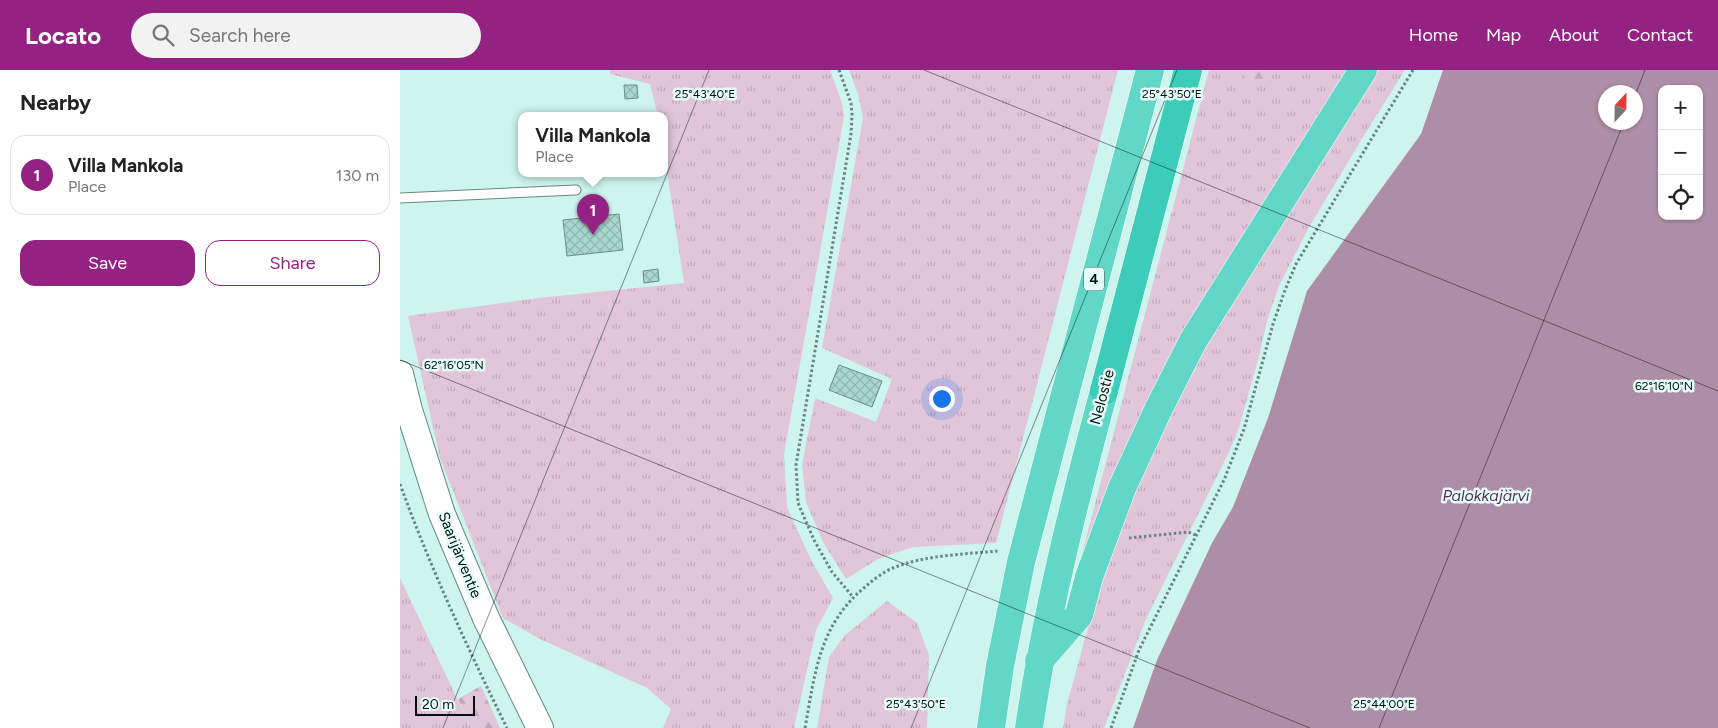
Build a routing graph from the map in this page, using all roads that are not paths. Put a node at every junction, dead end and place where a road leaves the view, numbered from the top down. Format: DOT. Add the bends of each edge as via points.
graph roads {
  1 [pos="1150,70"];
  2 [pos="1188,70"];
  3 [pos="1363,70"];
  4 [pos="576,190"];
  5 [pos="400,198"];
  6 [pos="400,374"];
  7 [pos="1039,661"];
  8 [pos="540,728"];
  9 [pos="990,728"];
  10 [pos="1029,728"];
  1 -- 9 [label="highway, 4" via="1021,562"];
  2 -- 7 [label="highway, Nelostie" via="1079,486"];
  3 -- 7 [label="highway" via="1193,341 1122,488 1089,577 1079,616"];
  4 -- 5 [label="lane"];
  6 -- 8 [label="main road, Saarijärventie" via="442,514 486,618"];
  7 -- 10 [label="highway, Nelostie"];
}
